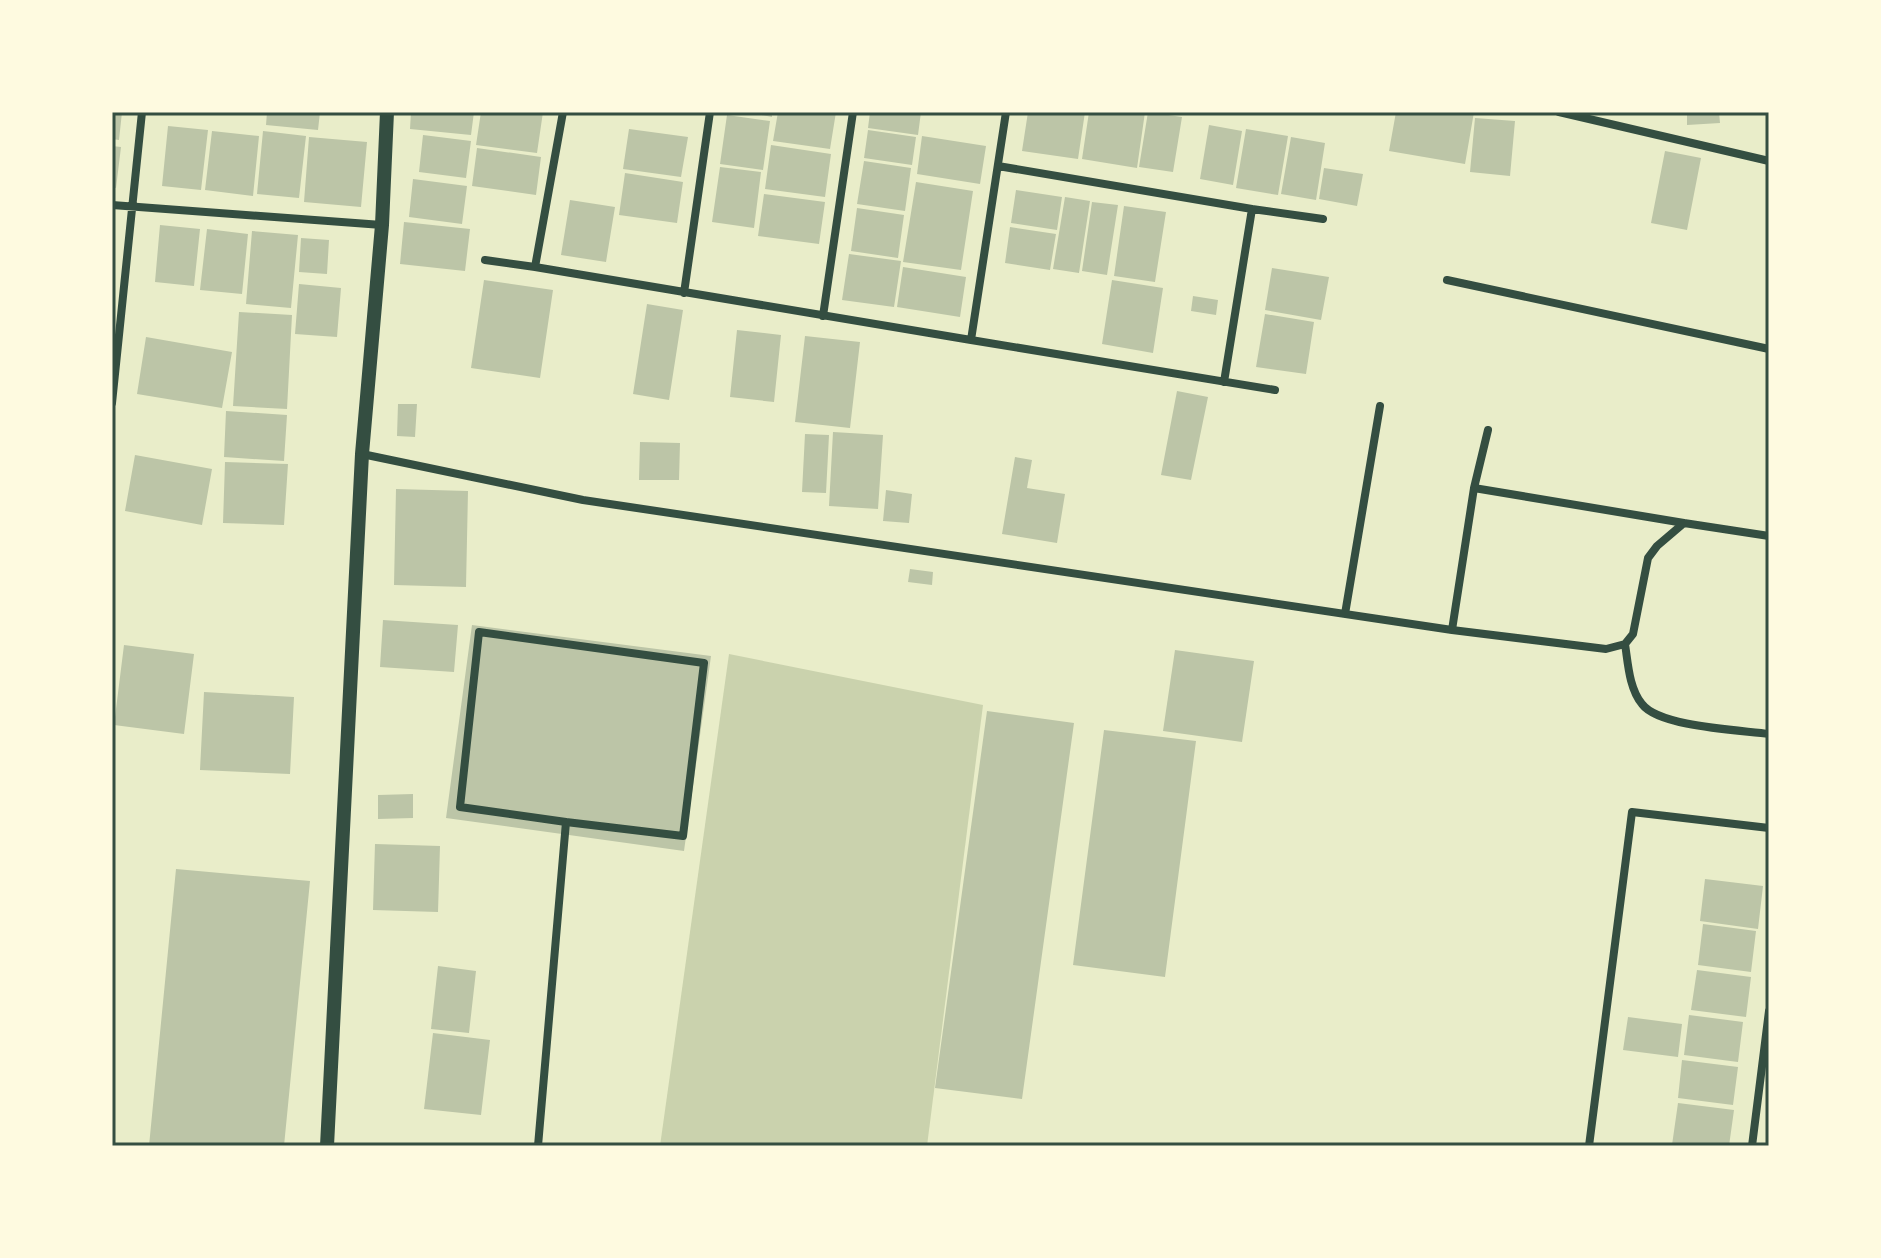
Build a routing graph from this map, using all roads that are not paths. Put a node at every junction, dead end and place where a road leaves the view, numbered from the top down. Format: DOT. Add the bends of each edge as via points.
graph roads {
  1 [pos="142,112"];
  2 [pos="387,112"];
  3 [pos="563,112"];
  4 [pos="710,112"];
  5 [pos="853,112"];
  6 [pos="1006,112"];
  7 [pos="1559,112"];
  8 [pos="1769,161"];
  9 [pos="998,166"];
  10 [pos="112,205"];
  11 [pos="134,208"];
  12 [pos="1252,209"];
  13 [pos="1323,219"];
  14 [pos="382,225"];
  15 [pos="485,260"];
  16 [pos="535,267"];
  17 [pos="1447,280"];
  18 [pos="684,293"];
  19 [pos="823,316"];
  20 [pos="971,340"];
  21 [pos="1769,349"];
  22 [pos="1224,382"];
  23 [pos="1275,390"];
  24 [pos="112,403"];
  25 [pos="1380,406"];
  26 [pos="1488,430"];
  27 [pos="362,454"];
  28 [pos="1474,488"];
  29 [pos="1684,523"];
  30 [pos="1769,536"];
  31 [pos="1345,614"];
  32 [pos="1452,630"];
  33 [pos="1625,644"];
  34 [pos="1769,734"];
  35 [pos="566,822"];
  36 [pos="1769,828"];
  37 [pos="1769,1011"];
  38 [pos="327,1146"];
  39 [pos="538,1146"];
  40 [pos="1589,1146"];
  41 [pos="1752,1146"];
  1 -- 11 [label="street"];
  2 -- 14 [label="street"];
  3 -- 16 [label="street"];
  4 -- 18 [label="street"];
  5 -- 19 [label="street"];
  6 -- 9 [label="street"];
  7 -- 8 [label="street"];
  9 -- 12 [label="street"];
  9 -- 20 [label="street"];
  10 -- 11 [label="street"];
  11 -- 14 [label="street"];
  11 -- 24 [label="street"];
  12 -- 13 [label="street"];
  12 -- 22 [label="street"];
  14 -- 27 [label="street"];
  15 -- 16 [label="street"];
  16 -- 18 [label="street"];
  17 -- 21 [label="street"];
  18 -- 19 [label="street"];
  19 -- 20 [label="street"];
  20 -- 22 [label="street"];
  22 -- 23 [label="street"];
  25 -- 31 [label="street"];
  26 -- 28 [label="street"];
  27 -- 31 [label="street" via="583,500"];
  27 -- 38 [label="street"];
  28 -- 29 [label="street"];
  28 -- 32 [label="street"];
  29 -- 30 [label="street"];
  29 -- 33 [label="street" via="1648,558 1637,621"];
  31 -- 32 [label="street"];
  32 -- 33 [label="street" via="1606,649"];
  33 -- 34 [label="street" via="1633,687 1643,706 1660,717"];
  35 -- 35 [label="street" via="460,807 479,632 704,663 683,836"];
  35 -- 39 [label="street"];
  36 -- 40 [label="street" via="1632,812"];
  37 -- 41 [label="street"];
}
